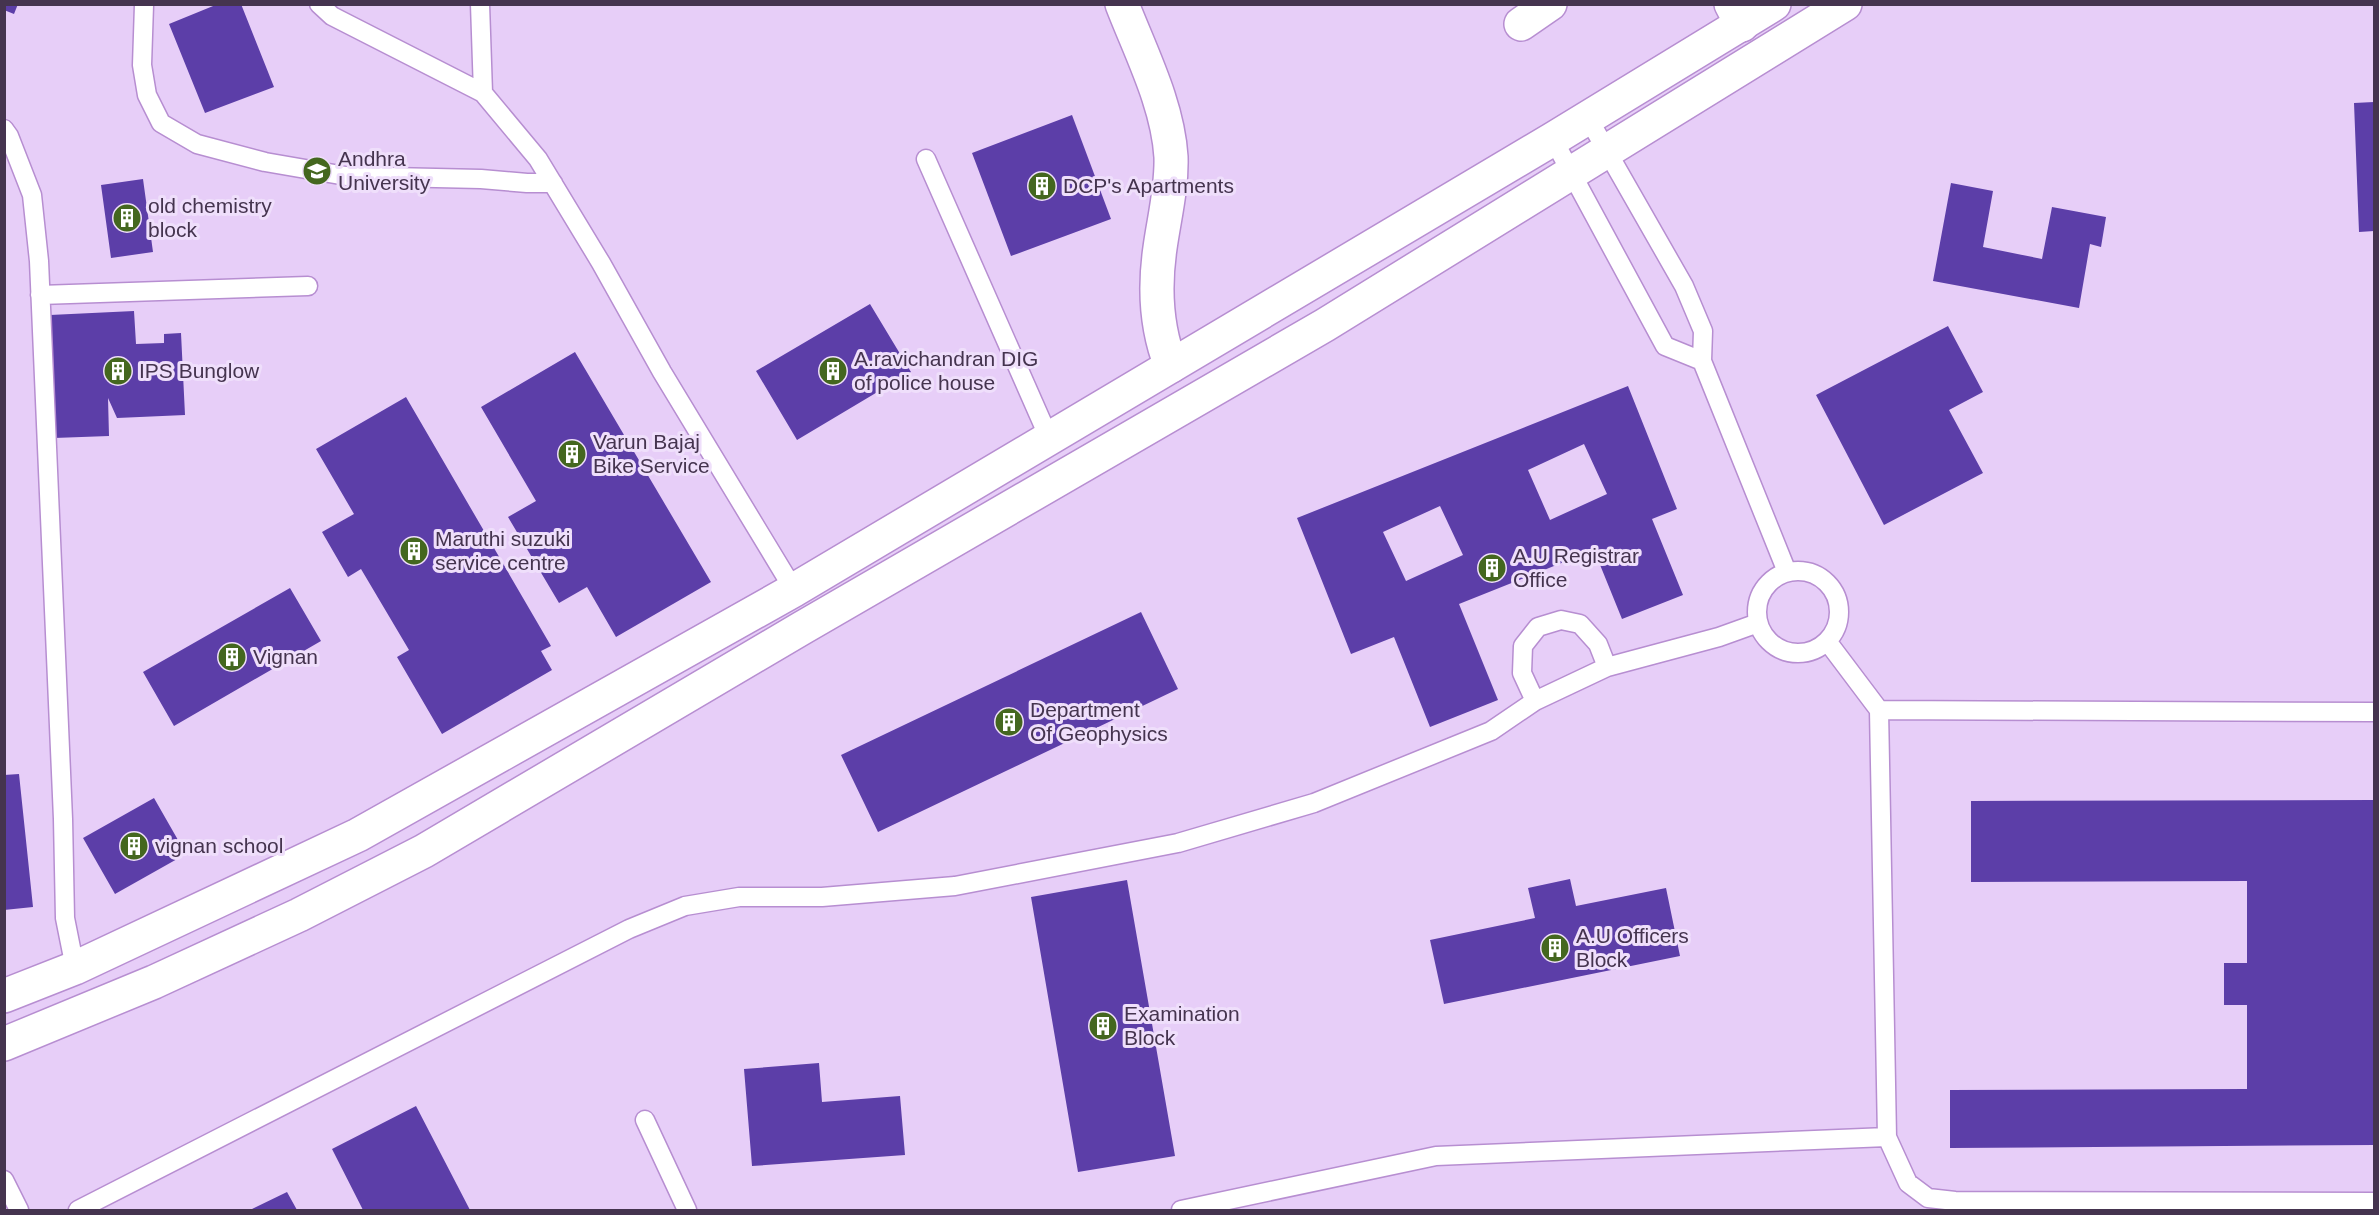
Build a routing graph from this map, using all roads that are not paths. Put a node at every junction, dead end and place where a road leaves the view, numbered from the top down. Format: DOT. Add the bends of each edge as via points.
graph roads {
  1 [pos="319,4"];
  2 [pos="480,4"];
  3 [pos="1122,4"];
  4 [pos="1550,4"];
  5 [pos="1774,4"];
  6 [pos="1845,4"];
  7 [pos="144,6"];
  8 [pos="1736,15"];
  9 [pos="1521,24"];
  10 [pos="483,93"];
  11 [pos="1588,118"];
  12 [pos="4,129"];
  13 [pos="1553,140"];
  14 [pos="1607,152"];
  15 [pos="926,159"];
  16 [pos="1572,173"];
  17 [pos="553,183"];
  18 [pos="308,286"];
  19 [pos="40,295"];
  20 [pos="1702,362"];
  21 [pos="1171,366"];
  22 [pos="1049,438"];
  23 [pos="1787,572"];
  24 [pos="794,590"];
  25 [pos="1758,623"];
  26 [pos="1827,641"];
  27 [pos="1607,667"];
  28 [pos="1535,701"];
  29 [pos="1879,710"];
  30 [pos="2374,712"];
  31 [pos="75,968"];
  32 [pos="4,996"];
  33 [pos="4,1044"];
  34 [pos="645,1120"];
  35 [pos="1887,1137"];
  36 [pos="4,1180"];
  37 [pos="2374,1202"];
  38 [pos="19,1210"];
  39 [pos="78,1210"];
  40 [pos="687,1210"];
  41 [pos="1181,1210"];
  1 -- 10 [label="lane" via="332,16"];
  2 -- 10 [label="lane"];
  3 -- 21 [label="main road" via="1168,129 1170,169 1159,252 1157,314"];
  4 -- 9 [label="main road"];
  5 -- 8 [label="main road"];
  6 -- 14 [label="main road"];
  7 -- 17 [label="lane" via="142,65 147,95 161,123 197,144 265,162 346,176"];
  8 -- 11 [label="main road"];
  10 -- 17 [label="lane"];
  11 -- 13 [label="main road"];
  11 -- 14 [label="lane"];
  12 -- 19 [label="lane" via="32,195"];
  13 -- 16 [label="lane"];
  13 -- 21 [label="main road"];
  14 -- 16 [label="main road"];
  14 -- 20 [label="lane" via="1684,286 1703,331"];
  15 -- 22 [label="lane"];
  16 -- 20 [label="lane" via="1665,346"];
  16 -- 33 [label="main road" via="1325,325 424,851 299,915 154,982"];
  17 -- 24 [label="lane"];
  18 -- 19 [label="lane"];
  19 -- 31 [label="lane" via="65,918"];
  20 -- 23 [label="lane"];
  21 -- 22 [label="main road"];
  22 -- 24 [label="main road"];
  23 -- 25 [label="lane" via="1766,586 1760,596 1756,609"];
  23 -- 26 [label="lane" via="1812,573 1831,589 1839,615"];
  24 -- 31 [label="main road" via="358,835"];
  25 -- 26 [label="lane" via="1774,646 1787,651 1815,649"];
  25 -- 27 [label="lane"];
  26 -- 29 [label="lane"];
  27 -- 28 [label="lane"];
  27 -- 28 [label="lane" via="1598,644 1580,624 1561,620 1538,627 1523,646 1522,673"];
  28 -- 39 [label="lane" via="1491,731 1314,803 1178,843 955,886 822,897 739,897 685,906 629,929"];
  29 -- 30 [label="lane"];
  29 -- 35 [label="lane"];
  31 -- 32 [label="main road"];
  34 -- 40 [label="lane"];
  35 -- 37 [label="lane" via="1908,1183 1928,1198"];
  35 -- 41 [label="lane" via="1436,1155"];
  36 -- 38 [label="lane"];
}
